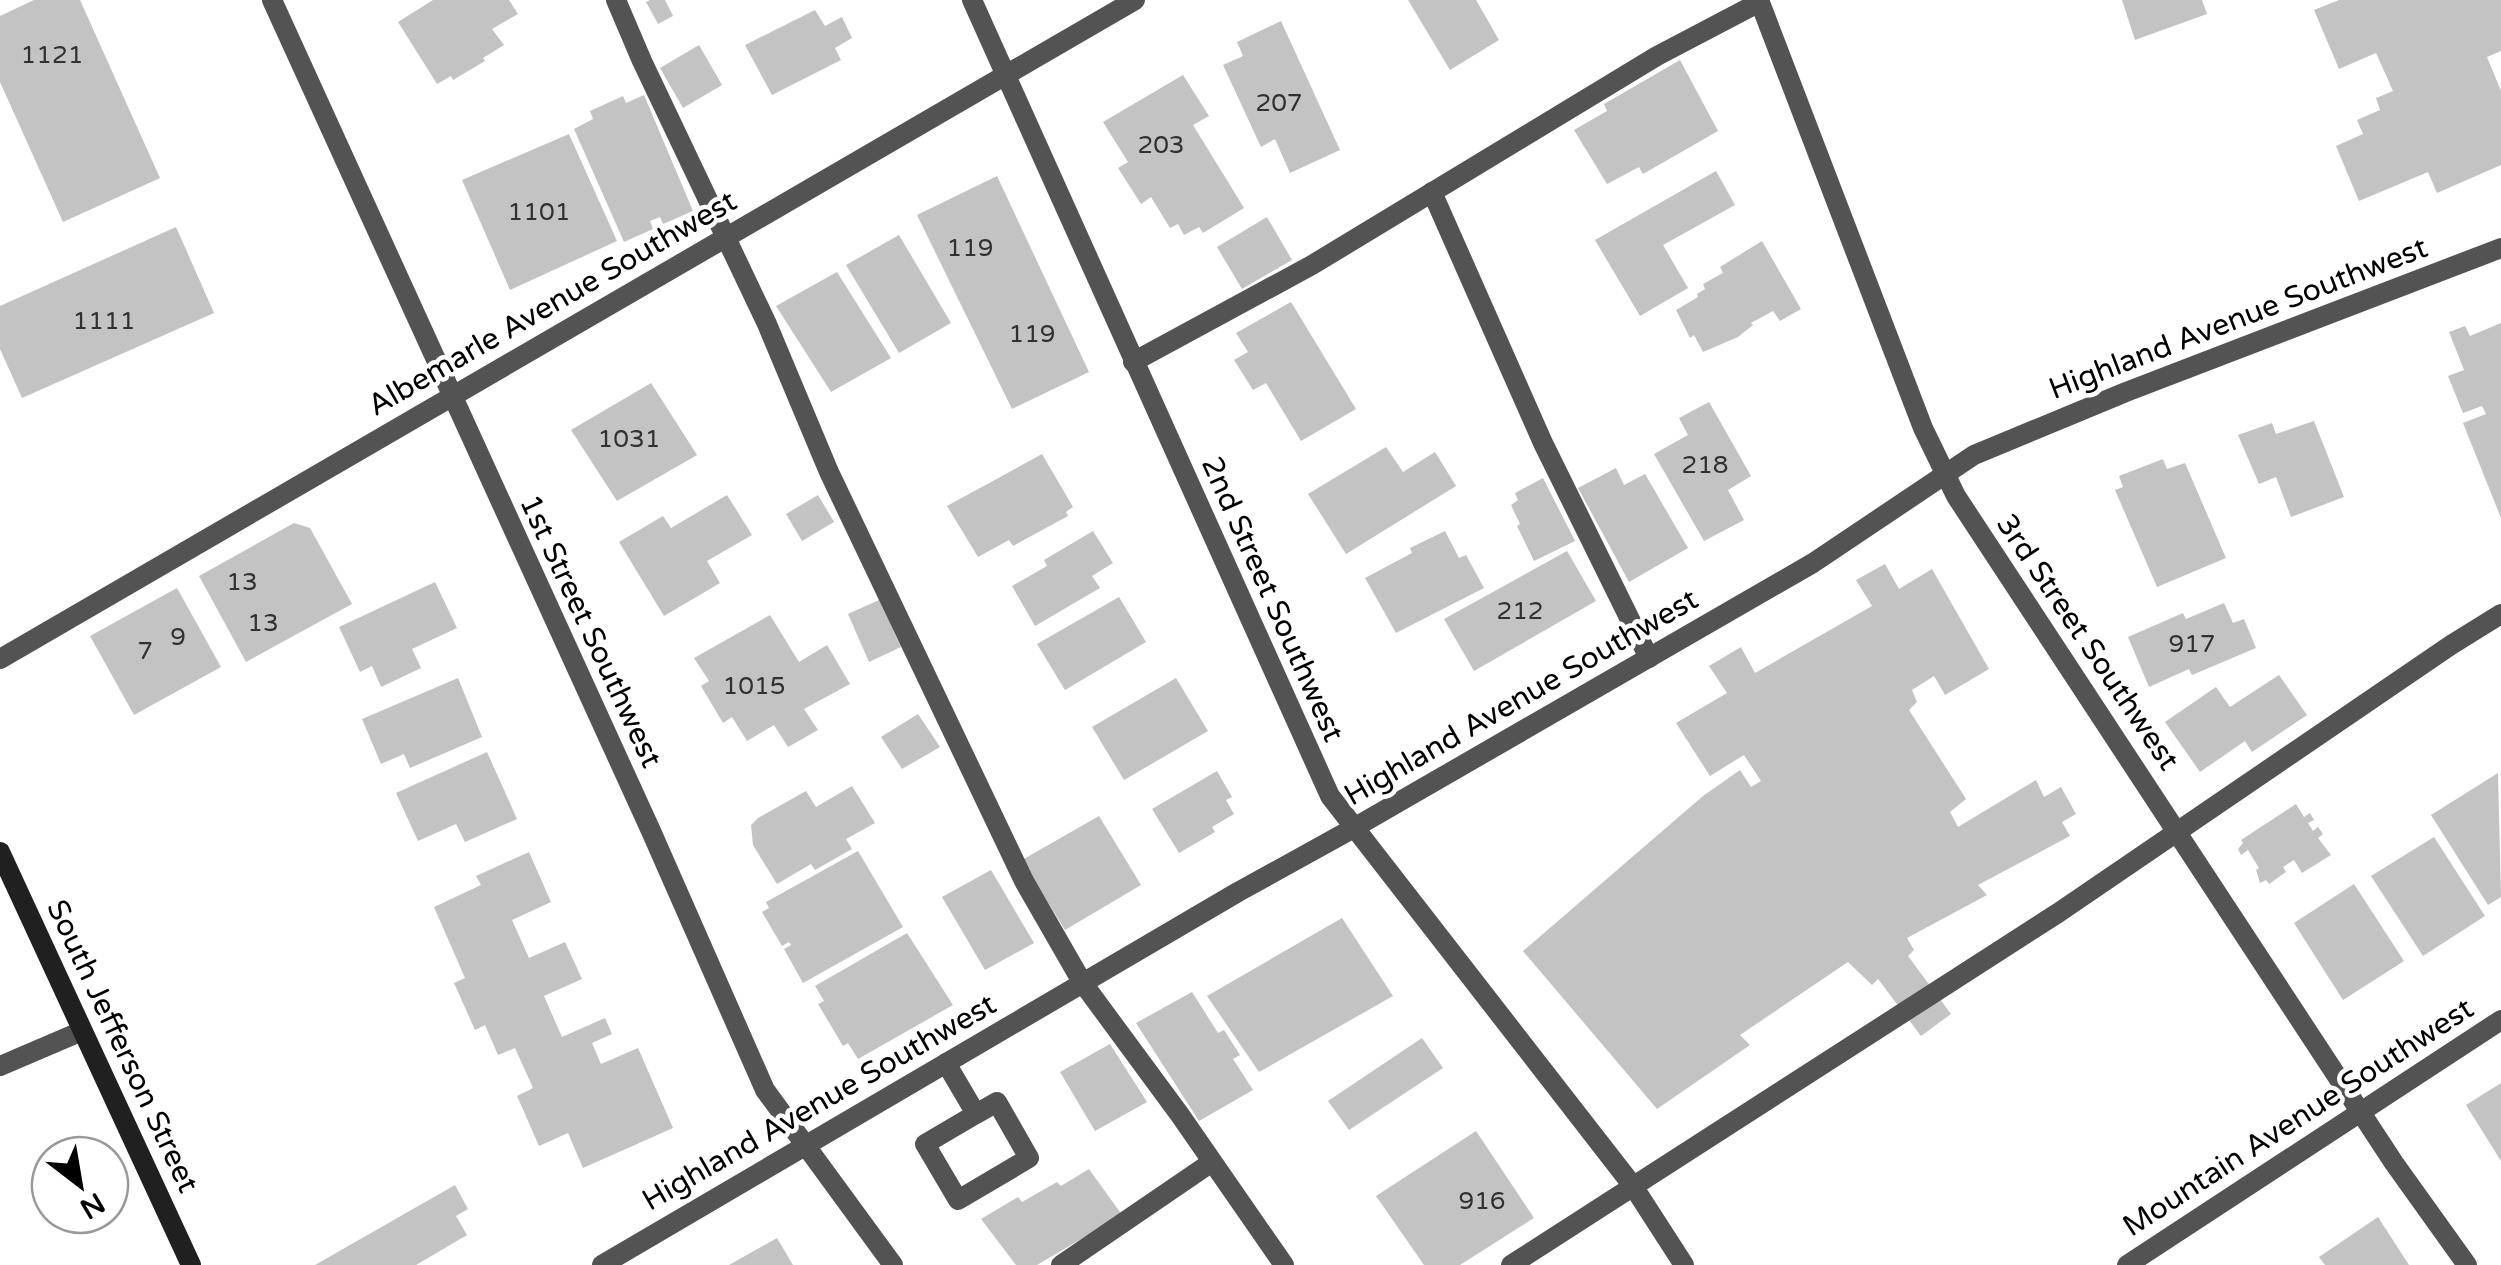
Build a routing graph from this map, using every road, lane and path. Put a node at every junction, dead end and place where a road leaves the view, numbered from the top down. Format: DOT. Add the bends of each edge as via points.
graph roads {
  1 [pos="272,0"];
  2 [pos="616,0"];
  3 [pos="972,0"];
  4 [pos="1134,0"];
  5 [pos="1759,1"];
  6 [pos="1005,75"];
  7 [pos="1432,192"];
  8 [pos="725,236"];
  9 [pos="2501,248"];
  10 [pos="1133,362"];
  11 [pos="450,396"];
  12 [pos="1944,474"];
  13 [pos="2501,614"];
  14 [pos="1649,658"];
  15 [pos="0,660"];
  16 [pos="1352,829"];
  17 [pos="2178,831"];
  18 [pos="0,852"];
  19 [pos="1082,982"];
  20 [pos="2501,1020"];
  21 [pos="82,1030"];
  22 [pos="946,1062"];
  23 [pos="0,1066"];
  24 [pos="2360,1112"];
  25 [pos="976,1114"];
  26 [pos="804,1146"];
  27 [pos="1212,1162"];
  28 [pos="1633,1186"];
  29 [pos="191,1265"];
  30 [pos="602,1265"];
  31 [pos="894,1265"];
  32 [pos="1060,1265"];
  33 [pos="1284,1265"];
  34 [pos="1511,1265"];
  35 [pos="1684,1265"];
  36 [pos="2128,1265"];
  37 [pos="2467,1265"];
  1 -- 11 [label="street, 1st Street Southwest"];
  2 -- 8 [label="street"];
  3 -- 6 [label="street, 2nd Street Southwest"];
  4 -- 6 [label="street, Albemarle Avenue Southwest"];
  5 -- 7 [label="street"];
  5 -- 12 [label="street, 3rd Street Southwest"];
  6 -- 8 [label="street, Albemarle Avenue Southwest"];
  6 -- 10 [label="street, 2nd Street Southwest"];
  7 -- 10 [label="street"];
  7 -- 14 [label="street" via="1542,443"];
  8 -- 11 [label="street, Albemarle Avenue Southwest"];
  8 -- 19 [label="street" via="1024,881"];
  9 -- 12 [label="street, Highland Avenue Southwest" via="2126,392 1974,454"];
  10 -- 16 [label="street, 2nd Street Southwest" via="1330,796"];
  11 -- 15 [label="street, Albemarle Avenue Southwest"];
  11 -- 26 [label="street, 1st Street Southwest" via="765,1090"];
  12 -- 14 [label="street, Highland Avenue Southwest" via="1812,563"];
  12 -- 17 [label="street, 3rd Street Southwest"];
  13 -- 17 [label="street"];
  14 -- 16 [label="street, Highland Avenue Southwest"];
  16 -- 19 [label="street, Highland Avenue Southwest"];
  16 -- 28 [label="street, 2nd Street Southwest"];
  17 -- 24 [label="street, 3rd Street Southwest"];
  17 -- 28 [label="street"];
  18 -- 21 [label="main road, South Jefferson Street"];
  19 -- 22 [label="street, Highland Avenue Southwest"];
  19 -- 27 [label="street"];
  20 -- 24 [label="street, Mountain Avenue Southwest"];
  21 -- 23 [label="street"];
  21 -- 29 [label="main road, South Jefferson Street"];
  22 -- 25 [label="street"];
  22 -- 26 [label="street, Highland Avenue Southwest"];
  24 -- 36 [label="street, Mountain Avenue Southwest"];
  24 -- 37 [label="street, 3rd Street Southwest"];
  25 -- 25 [label="street" via="924,1144 958,1200 1029,1158 997,1102"];
  26 -- 30 [label="street, Highland Avenue Southwest"];
  26 -- 31 [label="street, 1st Street Southwest"];
  27 -- 32 [label="street"];
  27 -- 33 [label="street"];
  28 -- 34 [label="street"];
  28 -- 35 [label="street, 2nd Street Southwest"];
}
